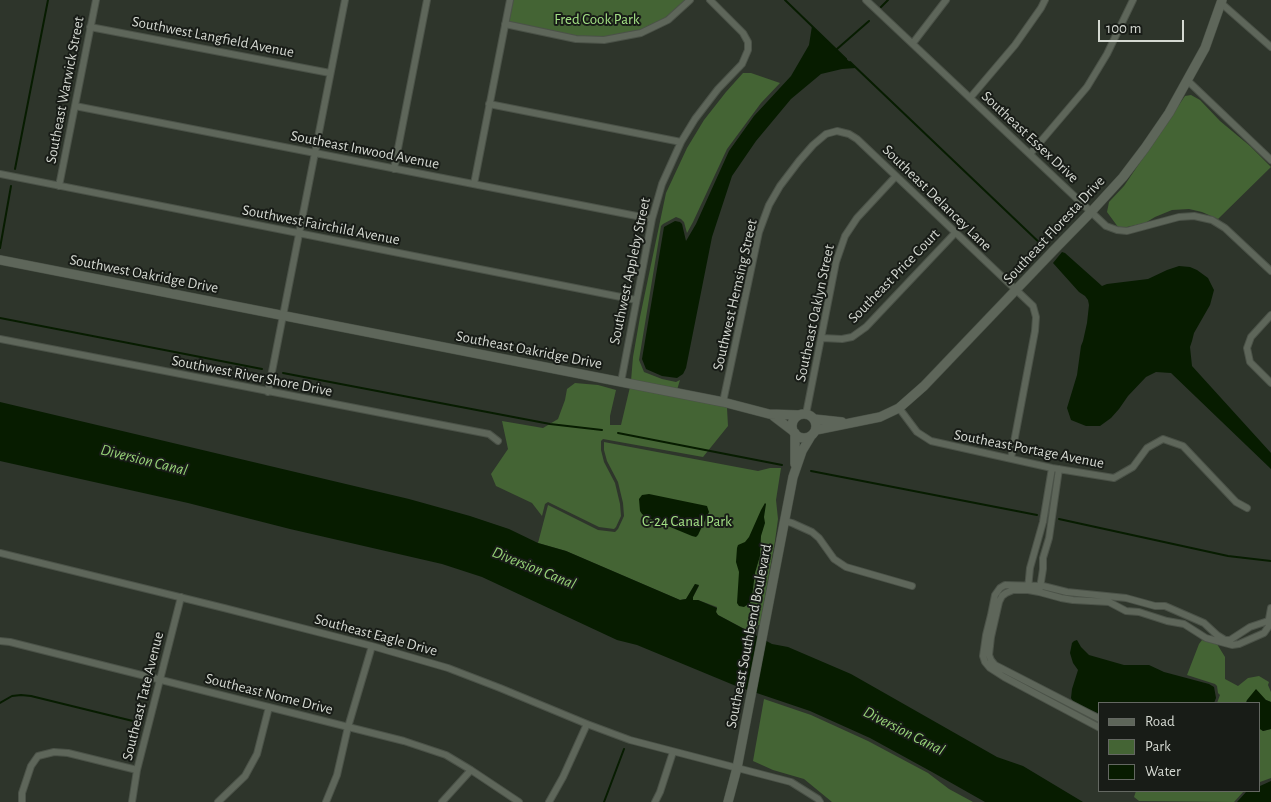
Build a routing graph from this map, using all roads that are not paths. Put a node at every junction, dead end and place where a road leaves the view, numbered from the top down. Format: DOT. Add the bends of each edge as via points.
graph roads {
  1 [pos="96,0"];
  2 [pos="344,0"];
  3 [pos="427,0"];
  4 [pos="510,0"];
  5 [pos="690,0"];
  6 [pos="710,0"];
  7 [pos="866,0"];
  8 [pos="946,0"];
  9 [pos="1045,0"];
  10 [pos="1133,0"];
  11 [pos="1221,2"];
  12 [pos="505,24"];
  13 [pos="90,27"];
  14 [pos="913,43"];
  15 [pos="1271,47"];
  16 [pos="330,72"];
  17 [pos="1188,81"];
  18 [pos="970,98"];
  19 [pos="490,104"];
  20 [pos="75,106"];
  21 [pos="837,131"];
  22 [pos="680,142"];
  23 [pos="315,153"];
  24 [pos="1030,154"];
  25 [pos="1271,160"];
  26 [pos="394,169"];
  27 [pos="0,174"];
  28 [pos="896,176"];
  29 [pos="474,184"];
  30 [pos="59,186"];
  31 [pos="1091,212"];
  32 [pos="652,219"];
  33 [pos="955,232"];
  34 [pos="299,233"];
  35 [pos="0,260"];
  36 [pos="1271,271"];
  37 [pos="1017,290"];
  38 [pos="636,300"];
  39 [pos="1271,315"];
  40 [pos="283,316"];
  41 [pos="822,338"];
  42 [pos="0,339"];
  43 [pos="621,382"];
  44 [pos="1271,383"];
  45 [pos="268,392"];
  46 [pos="723,402"];
  47 [pos="899,408"];
  48 [pos="770,414"];
  49 [pos="806,416"];
  50 [pos="847,423"];
  51 [pos="794,432"];
  52 [pos="813,433"];
  53 [pos="498,441"];
  54 [pos="1010,458"];
  55 [pos="1055,468"];
  56 [pos="794,474"];
  57 [pos="1047,496"];
  58 [pos="1055,497"];
  59 [pos="1247,508"];
  60 [pos="785,521"];
  61 [pos="0,553"];
  62 [pos="912,586"];
  63 [pos="1028,588"];
  64 [pos="1040,589"];
  65 [pos="181,597"];
  66 [pos="1103,599"];
  67 [pos="1158,606"];
  68 [pos="1271,608"];
  69 [pos="1156,617"];
  70 [pos="1270,621"];
  71 [pos="0,641"];
  72 [pos="1225,641"];
  73 [pos="372,646"];
  74 [pos="161,680"];
  75 [pos="269,707"];
  76 [pos="1098,723"];
  77 [pos="586,724"];
  78 [pos="348,727"];
  79 [pos="673,752"];
  80 [pos="737,768"];
  81 [pos="137,770"];
  82 [pos="471,770"];
  83 [pos="22,802"];
  84 [pos="132,802"];
  85 [pos="218,802"];
  86 [pos="326,802"];
  87 [pos="442,802"];
  88 [pos="519,802"];
  89 [pos="549,802"];
  90 [pos="655,802"];
  91 [pos="728,802"];
  92 [pos="820,802"];
  1 -- 13 [label="street, Southeast Warwick Street"];
  2 -- 16 [label="street"];
  3 -- 26 [label="street"];
  4 -- 12 [label="street"];
  5 -- 12 [label="street" via="668,20 642,33 604,40 576,39"];
  6 -- 22 [label="street, Southwest Appleby Street" via="743,32 748,50 742,64 706,104"];
  7 -- 14 [label="street, Southeast Essex Drive"];
  8 -- 14 [label="street"];
  9 -- 18 [label="street" via="1015,45"];
  10 -- 24 [label="street" via="1087,87"];
  11 -- 15 [label="street"];
  11 -- 17 [label="street, Southeast Floresta Drive" via="1205,48"];
  12 -- 19 [label="street"];
  13 -- 16 [label="street, Southwest Langfield Avenue"];
  13 -- 20 [label="street, Southeast Warwick Street"];
  14 -- 18 [label="street, Southeast Essex Drive"];
  16 -- 23 [label="street"];
  17 -- 25 [label="street"];
  17 -- 31 [label="street, Southeast Floresta Drive" via="1145,148"];
  18 -- 24 [label="street, Southeast Essex Drive"];
  19 -- 22 [label="street"];
  19 -- 29 [label="street"];
  20 -- 23 [label="street, Southeast Inwood Avenue"];
  20 -- 30 [label="street, Southeast Warwick Street"];
  21 -- 28 [label="street, Southeast Delancey Lane" via="857,139"];
  21 -- 46 [label="street, Southwest Hemsing Street" via="826,134 813,145 769,205 760,232"];
  22 -- 32 [label="street, Southwest Appleby Street" via="662,184"];
  23 -- 26 [label="street, Southeast Inwood Avenue"];
  23 -- 34 [label="street"];
  24 -- 31 [label="street, Southeast Essex Drive"];
  26 -- 29 [label="street, Southeast Inwood Avenue"];
  27 -- 30 [label="street, Southwest Fairchild Avenue"];
  28 -- 33 [label="street, Southeast Delancey Lane"];
  28 -- 41 [label="street, Southeast Oaklyn Street" via="857,218 845,236 836,262"];
  29 -- 32 [label="street, Southeast Inwood Avenue"];
  30 -- 34 [label="street, Southwest Fairchild Avenue"];
  31 -- 36 [label="street, Southeast Essex Drive" via="1106,226 1128,231 1179,217 1212,220"];
  31 -- 37 [label="street, Southeast Floresta Drive"];
  32 -- 38 [label="street, Southwest Appleby Street"];
  33 -- 37 [label="street, Southeast Delancey Lane"];
  33 -- 41 [label="street, Southeast Price Court" via="866,327 852,337"];
  34 -- 38 [label="street, Southwest Fairchild Avenue"];
  34 -- 40 [label="street"];
  35 -- 40 [label="street, Southwest Oakridge Drive"];
  37 -- 47 [label="street, Southeast Floresta Drive"];
  37 -- 54 [label="street, Southeast Delancey Lane" via="1033,306 1036,317"];
  38 -- 43 [label="street, Southwest Appleby Street"];
  39 -- 44 [label="street" via="1251,337 1247,348 1250,362"];
  40 -- 43 [label="street, Southeast Oakridge Drive"];
  40 -- 45 [label="street"];
  41 -- 49 [label="street, Southeast Oaklyn Street"];
  42 -- 45 [label="street, Southwest River Shore Drive"];
  43 -- 46 [label="street, Southeast Oakridge Drive"];
  45 -- 53 [label="street, Southwest River Shore Drive" via="489,434"];
  46 -- 48 [label="street, Southeast Oakridge Drive"];
  47 -- 50 [label="street, Southeast Floresta Drive" via="880,417"];
  47 -- 54 [label="street, Southeast Portage Avenue" via="917,432 930,441"];
  48 -- 49 [label="street, Southeast Oakridge Drive"];
  48 -- 51 [label="street, Southeast Oakridge Drive"];
  49 -- 50 [label="street, Southeast Floresta Drive"];
  49 -- 51 [label="street" via="794,420"];
  49 -- 52 [label="street" via="816,422"];
  50 -- 52 [label="street, Southeast Floresta Drive"];
  51 -- 52 [label="street" via="804,438"];
  51 -- 56 [label="street, Southeast Southbend Boulevard"];
  52 -- 56 [label="street, Southeast Southbend Boulevard"];
  54 -- 55 [label="street, Southeast Portage Avenue"];
  55 -- 57 [label="street"];
  55 -- 58 [label="street"];
  55 -- 59 [label="street, Southeast Portage Avenue" via="1114,478 1133,467 1147,448 1163,439 1183,446 1236,502"];
  56 -- 60 [label="street, Southeast Southbend Boulevard"];
  57 -- 58 [label="street"];
  57 -- 63 [label="street"];
  58 -- 64 [label="street"];
  60 -- 62 [label="street" via="812,532 834,559 846,567"];
  60 -- 80 [label="street, Southeast Southbend Boulevard"];
  61 -- 65 [label="street, Southeast Eagle Drive"];
  63 -- 64 [label="street"];
  63 -- 76 [label="street" via="1005,585 994,595 983,656 985,662 1004,677"];
  64 -- 66 [label="street" via="1061,598"];
  65 -- 73 [label="street, Southeast Eagle Drive"];
  65 -- 74 [label="street, Southeast Tate Avenue"];
  66 -- 67 [label="street" via="1126,598"];
  66 -- 69 [label="street" via="1126,611"];
  67 -- 69 [label="street"];
  67 -- 72 [label="street" via="1204,623"];
  68 -- 70 [label="street"];
  69 -- 72 [label="street" via="1184,624 1206,638"];
  70 -- 72 [label="street" via="1250,627"];
  70 -- 72 [label="street" via="1264,633 1239,644"];
  71 -- 74 [label="street, Southeast Nome Drive"];
  73 -- 77 [label="street, Southeast Eagle Drive" via="448,668"];
  73 -- 78 [label="street"];
  74 -- 75 [label="street, Southeast Nome Drive"];
  74 -- 81 [label="street, Southeast Tate Avenue"];
  75 -- 78 [label="street, Southeast Nome Drive"];
  75 -- 85 [label="street" via="257,754 245,776"];
  77 -- 79 [label="street, Southeast Eagle Drive"];
  77 -- 89 [label="street"];
  78 -- 82 [label="street, Southeast Nome Drive" via="446,755"];
  78 -- 86 [label="street" via="337,775"];
  79 -- 80 [label="street, Southeast Eagle Drive"];
  79 -- 90 [label="street"];
  80 -- 91 [label="street, Southeast Southbend Boulevard"];
  80 -- 92 [label="street, Southeast Eagle Drive" via="791,782"];
  81 -- 83 [label="street" via="68,753 38,756 31,766"];
  81 -- 84 [label="street, Southeast Tate Avenue"];
  82 -- 87 [label="street"];
  82 -- 88 [label="street, Southeast Nome Drive"];
}
